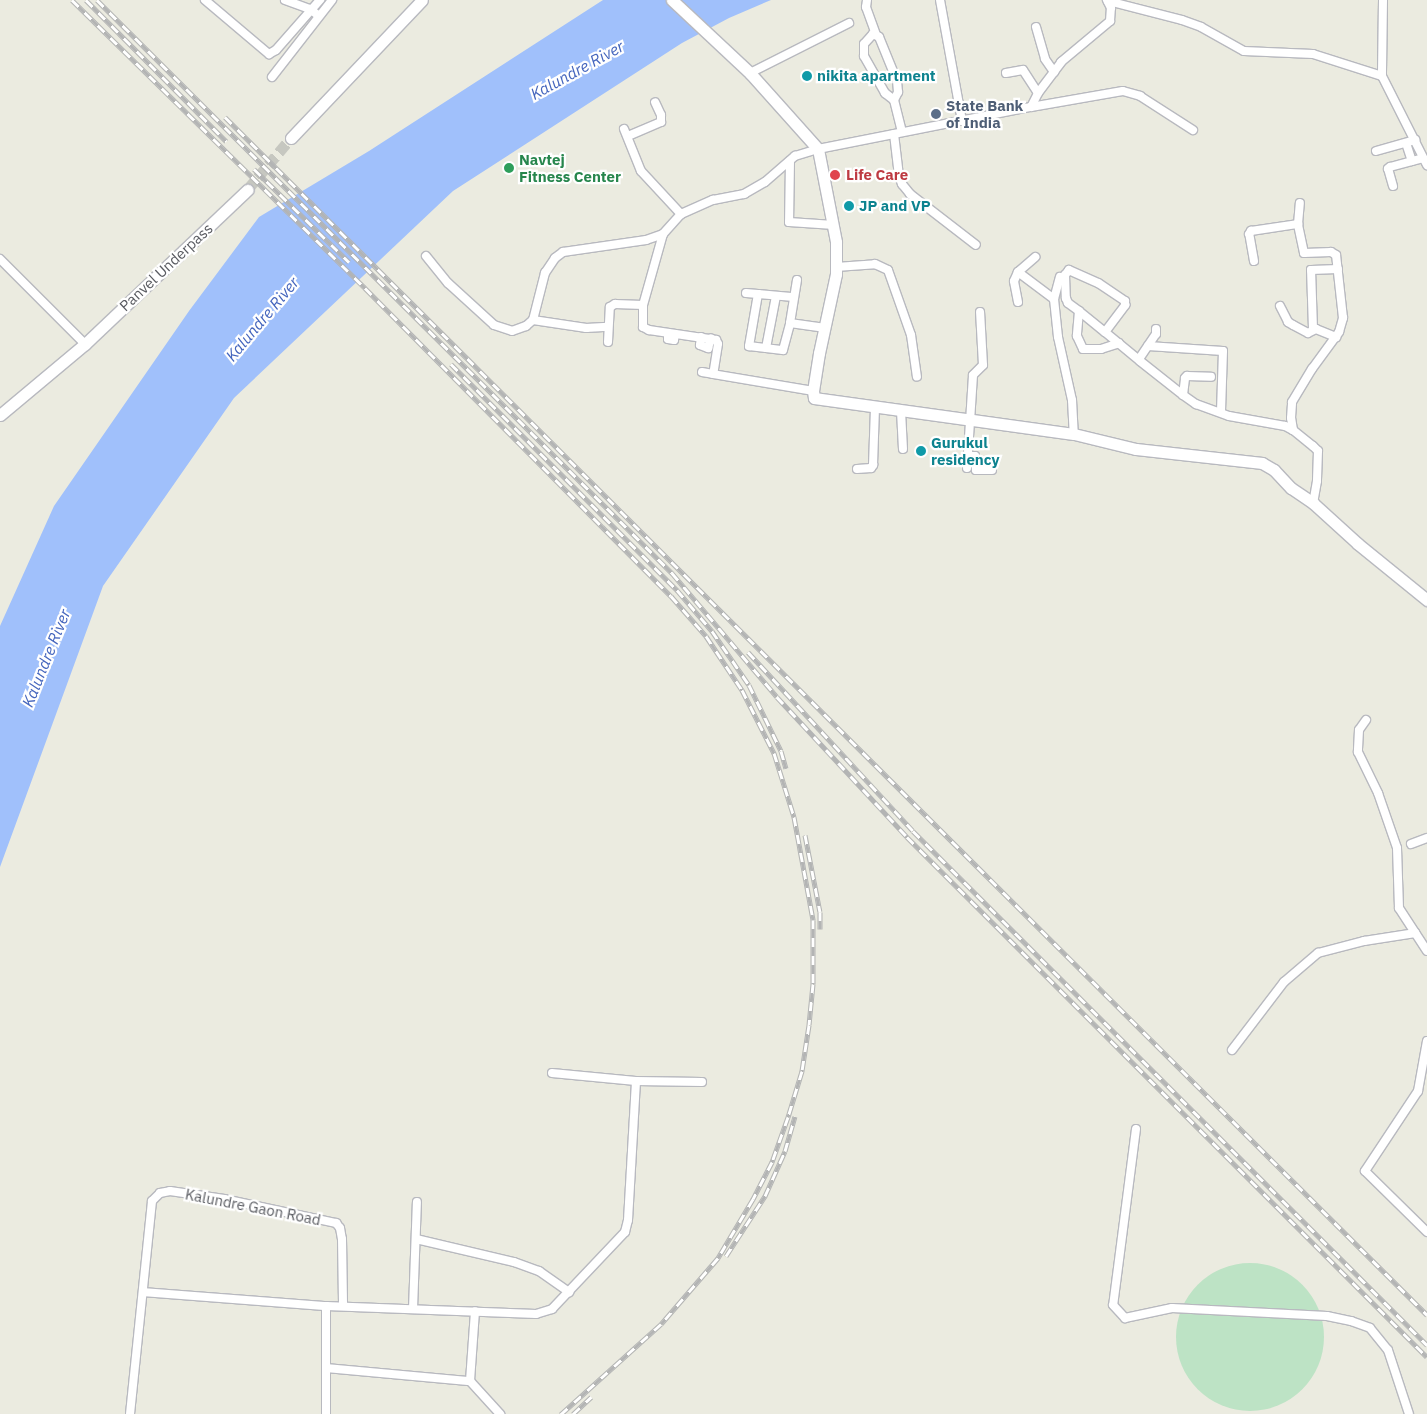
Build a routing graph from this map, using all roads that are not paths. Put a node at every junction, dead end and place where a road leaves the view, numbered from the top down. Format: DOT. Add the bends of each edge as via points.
graph roads {
  1 [pos="205,0"];
  2 [pos="285,0"];
  3 [pos="332,0"];
  4 [pos="422,0"];
  5 [pos="672,0"];
  6 [pos="867,0"];
  7 [pos="940,0"];
  8 [pos="1384,0"];
  9 [pos="317,1"];
  10 [pos="1108,1"];
  11 [pos="310,9"];
  12 [pos="319,16"];
  13 [pos="849,23"];
  14 [pos="1036,26"];
  15 [pos="876,34"];
  16 [pos="276,50"];
  17 [pos="286,58"];
  18 [pos="1054,72"];
  19 [pos="750,73"];
  20 [pos="1006,73"];
  21 [pos="1382,76"];
  22 [pos="272,77"];
  23 [pos="1038,93"];
  24 [pos="894,100"];
  25 [pos="655,102"];
  26 [pos="1031,107"];
  27 [pos="962,121"];
  28 [pos="1193,130"];
  29 [pos="898,133"];
  30 [pos="291,138"];
  31 [pos="1415,140"];
  32 [pos="1406,143"];
  33 [pos="818,150"];
  34 [pos="1376,151"];
  35 [pos="790,161"];
  36 [pos="1412,161"];
  37 [pos="1425,161"];
  38 [pos="1393,186"];
  39 [pos="247,190"];
  40 [pos="1300,203"];
  41 [pos="681,214"];
  42 [pos="1298,224"];
  43 [pos="834,225"];
  44 [pos="663,234"];
  45 [pos="976,245"];
  46 [pos="426,256"];
  47 [pos="1035,257"];
  48 [pos="0,259"];
  49 [pos="1254,261"];
  50 [pos="836,267"];
  51 [pos="1338,269"];
  52 [pos="1018,272"];
  53 [pos="1060,277"];
  54 [pos="797,280"];
  55 [pos="746,293"];
  56 [pos="758,294"];
  57 [pos="776,296"];
  58 [pos="794,297"];
  59 [pos="1054,299"];
  60 [pos="1018,302"];
  61 [pos="643,305"];
  62 [pos="1280,306"];
  63 [pos="1079,311"];
  64 [pos="980,312"];
  65 [pos="533,320"];
  66 [pos="790,322"];
  67 [pos="608,327"];
  68 [pos="824,328"];
  69 [pos="1156,329"];
  70 [pos="1313,329"];
  71 [pos="1105,332"];
  72 [pos="1336,337"];
  73 [pos="608,342"];
  74 [pos="1119,343"];
  75 [pos="85,344"];
  76 [pos="1148,346"];
  77 [pos="766,348"];
  78 [pos="1139,359"];
  79 [pos="702,372"];
  80 [pos="712,374"];
  81 [pos="917,377"];
  82 [pos="1211,377"];
  83 [pos="813,391"];
  84 [pos="1183,395"];
  85 [pos="875,408"];
  86 [pos="901,411"];
  87 [pos="1221,412"];
  88 [pos="0,415"];
  89 [pos="970,421"];
  90 [pos="1293,430"];
  91 [pos="1074,434"];
  92 [pos="903,449"];
  93 [pos="857,469"];
  94 [pos="992,470"];
  95 [pos="1313,503"];
  96 [pos="1427,600"];
  97 [pos="1366,720"];
  98 [pos="1427,838"];
  99 [pos="1411,844"];
  100 [pos="1415,933"];
  101 [pos="1427,951"];
  102 [pos="1427,1041"];
  103 [pos="1232,1050"];
  104 [pos="552,1073"];
  105 [pos="636,1081"];
  106 [pos="702,1082"];
  107 [pos="1136,1129"];
  108 [pos="417,1202"];
  109 [pos="1427,1232"];
  110 [pos="416,1239"];
  111 [pos="142,1292"];
  112 [pos="568,1292"];
  113 [pos="326,1306"];
  114 [pos="343,1306"];
  115 [pos="413,1309"];
  116 [pos="475,1311"];
  117 [pos="326,1368"];
  118 [pos="470,1381"];
  119 [pos="130,1414"];
  120 [pos="326,1414"];
  121 [pos="500,1414"];
  122 [pos="1409,1414"];
  1 -- 16 [label="street" via="269,54"];
  2 -- 11 [label="street"];
  3 -- 12 [label="street"];
  4 -- 30 [label="street"];
  5 -- 19 [label="street"];
  6 -- 15 [label="street" via="866,7"];
  7 -- 27 [label="street"];
  8 -- 21 [label="street"];
  9 -- 11 [label="street"];
  10 -- 18 [label="street" via="1110,21 1074,50"];
  10 -- 21 [label="street" via="1182,20 1244,51 1313,54"];
  11 -- 12 [label="street"];
  11 -- 16 [label="street"];
  12 -- 17 [label="street"];
  13 -- 19 [label="street"];
  14 -- 18 [label="street" via="1045,59"];
  15 -- 24 [label="street" via="897,80 898,92"];
  15 -- 24 [label="street" via="864,44 864,56 885,93"];
  16 -- 17 [label="street"];
  17 -- 22 [label="street"];
  18 -- 23 [label="street"];
  19 -- 33 [label="street"];
  20 -- 23 [label="street" via="1023,70"];
  21 -- 31 [label="street"];
  23 -- 26 [label="street"];
  24 -- 29 [label="street"];
  25 -- 41 [label="street" via="661,122 626,133 642,171"];
  26 -- 27 [label="street"];
  26 -- 28 [label="street" via="1124,91 1140,96"];
  27 -- 29 [label="street"];
  29 -- 33 [label="street"];
  29 -- 45 [label="street" via="902,184 910,194"];
  31 -- 32 [label="street"];
  31 -- 37 [label="street"];
  32 -- 34 [label="street"];
  32 -- 36 [label="street"];
  33 -- 35 [label="street" via="795,156"];
  33 -- 43 [label="street"];
  35 -- 41 [label="street" via="744,194 713,200"];
  35 -- 43 [label="street" via="789,222"];
  36 -- 37 [label="street"];
  36 -- 38 [label="street" via="1388,169"];
  39 -- 75 [label="street, Panvel Underpass"];
  40 -- 42 [label="street"];
  41 -- 44 [label="street"];
  42 -- 49 [label="street" via="1251,231"];
  42 -- 51 [label="street" via="1304,254 1334,252"];
  43 -- 50 [label="street"];
  44 -- 61 [label="street"];
  44 -- 65 [label="street" via="646,240 563,252 545,273"];
  46 -- 65 [label="street" via="448,283 494,325 512,331"];
  47 -- 52 [label="street"];
  48 -- 75 [label="street"];
  50 -- 68 [label="street"];
  50 -- 81 [label="street" via="875,264 888,270 911,335"];
  51 -- 70 [label="street" via="1311,270"];
  51 -- 72 [label="street" via="1343,318"];
  52 -- 59 [label="street"];
  52 -- 60 [label="street" via="1014,281"];
  53 -- 59 [label="street"];
  54 -- 58 [label="street"];
  55 -- 56 [label="street"];
  56 -- 57 [label="street"];
  56 -- 77 [label="street" via="748,344"];
  57 -- 58 [label="street"];
  57 -- 77 [label="street"];
  58 -- 66 [label="street"];
  59 -- 91 [label="street" via="1058,337 1072,400"];
  61 -- 67 [label="street" via="615,304 610,307"];
  61 -- 80 [label="street" via="643,327 716,340"];
  62 -- 70 [label="street" via="1293,326 1308,333"];
  63 -- 71 [label="street"];
  63 -- 71 [label="street" via="1066,298 1065,276 1069,270 1098,283 1125,301 1126,305"];
  63 -- 74 [label="street" via="1077,336 1083,349 1101,349"];
  64 -- 89 [label="street" via="983,365 973,375"];
  65 -- 67 [label="street" via="586,328"];
  66 -- 68 [label="street"];
  66 -- 77 [label="street" via="784,350"];
  67 -- 73 [label="street"];
  68 -- 83 [label="street"];
  69 -- 76 [label="street"];
  70 -- 72 [label="street"];
  71 -- 74 [label="street"];
  72 -- 90 [label="street" via="1292,402"];
  74 -- 78 [label="street"];
  75 -- 88 [label="street, Panvel Underpass"];
  76 -- 78 [label="street"];
  76 -- 87 [label="street" via="1223,351"];
  78 -- 84 [label="street"];
  79 -- 80 [label="street"];
  80 -- 83 [label="street"];
  82 -- 84 [label="street" via="1187,376"];
  83 -- 85 [label="street" via="814,398"];
  84 -- 87 [label="street" via="1196,404"];
  85 -- 86 [label="street"];
  85 -- 93 [label="street" via="873,465"];
  86 -- 89 [label="street"];
  86 -- 92 [label="street"];
  87 -- 90 [label="street"];
  89 -- 91 [label="street"];
  89 -- 94 [label="street" via="970,463 976,470"];
  90 -- 95 [label="street" via="1318,452"];
  91 -- 95 [label="street" via="1136,449 1262,463"];
  95 -- 96 [label="street"];
  97 -- 100 [label="street" via="1359,730 1358,752 1378,793 1397,848 1399,908"];
  98 -- 99 [label="street"];
  100 -- 101 [label="street"];
  100 -- 103 [label="street" via="1364,941 1318,954 1284,982"];
  102 -- 109 [label="street" via="1415,1097 1365,1171"];
  104 -- 105 [label="street"];
  105 -- 106 [label="street"];
  105 -- 112 [label="street" via="625,1232"];
  107 -- 122 [label="street" via="1113,1305 1125,1318 1172,1308 1327,1316 1351,1321 1370,1328 1388,1350"];
  108 -- 110 [label="street"];
  110 -- 112 [label="street" via="538,1270"];
  110 -- 115 [label="street"];
  111 -- 113 [label="street"];
  111 -- 114 [label="street, Kalundre Gaon Road" via="152,1201 160,1193 170,1191 336,1223 342,1239"];
  111 -- 119 [label="street, Kalundre Gaon Road"];
  112 -- 116 [label="street" via="552,1309 536,1314"];
  113 -- 114 [label="street"];
  113 -- 117 [label="street"];
  114 -- 115 [label="street"];
  115 -- 116 [label="street"];
  116 -- 118 [label="street"];
  117 -- 118 [label="street"];
  117 -- 120 [label="street"];
  118 -- 121 [label="street"];
}
